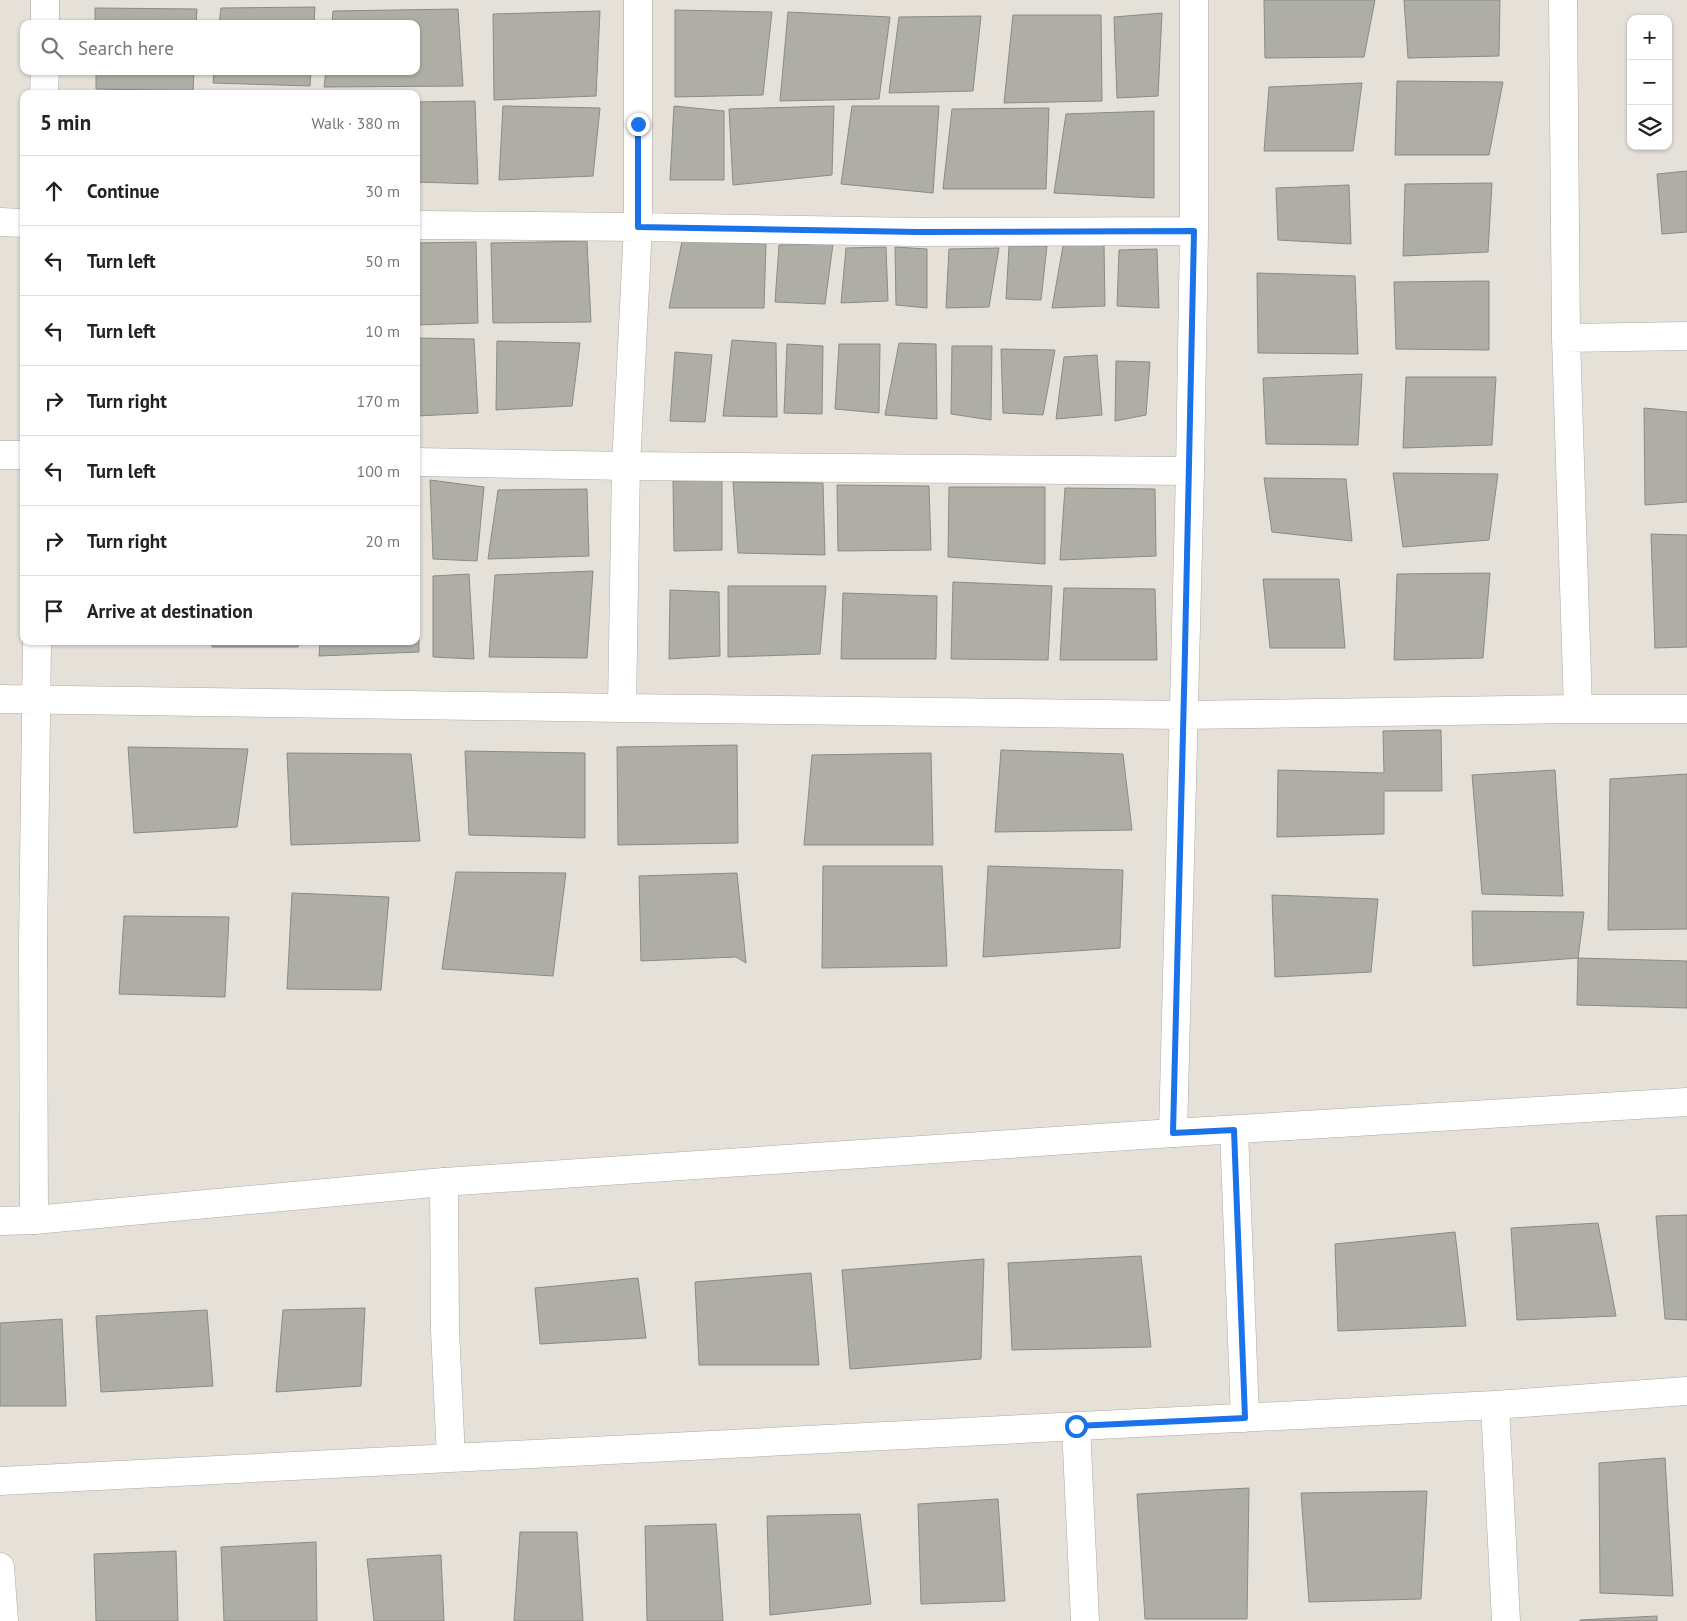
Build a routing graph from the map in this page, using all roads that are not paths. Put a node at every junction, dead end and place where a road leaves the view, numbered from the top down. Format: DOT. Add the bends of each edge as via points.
graph roads {
  1 [pos="46,0"];
  2 [pos="638,0"];
  3 [pos="1194,0"];
  4 [pos="1562,0"];
  5 [pos="45,20"];
  6 [pos="45,75"];
  7 [pos="44,90"];
  8 [pos="0,222"];
  9 [pos="20,222"];
  10 [pos="420,225"];
  11 [pos="638,227"];
  12 [pos="1194,231"];
  13 [pos="1687,336"];
  14 [pos="1566,338"];
  15 [pos="0,455"];
  16 [pos="20,455"];
  17 [pos="420,462"];
  18 [pos="626,466"];
  19 [pos="1190,471"];
  20 [pos="37,645"];
  21 [pos="0,699"];
  22 [pos="35,699"];
  23 [pos="622,708"];
  24 [pos="1578,709"];
  25 [pos="1687,709"];
  26 [pos="1183,715"];
  27 [pos="1687,1102"];
  28 [pos="1234,1130"];
  29 [pos="1173,1133"];
  30 [pos="444,1182"];
  31 [pos="34,1220"];
  32 [pos="0,1221"];
  33 [pos="1687,1392"];
  34 [pos="1495,1405"];
  35 [pos="1245,1418"];
  36 [pos="1076,1426"];
  37 [pos="451,1458"];
  38 [pos="0,1480"];
  39 [pos="0,1567"];
  40 [pos="4,1621"];
  41 [pos="1085,1621"];
  42 [pos="1506,1621"];
  1 -- 5 [label="street"];
  2 -- 11 [label="street"];
  3 -- 12 [label="street"];
  4 -- 14 [label="street"];
  6 -- 7 [label="street"];
  8 -- 9 [label="street"];
  10 -- 11 [label="street"];
  11 -- 12 [label="street" via="918,232"];
  11 -- 18 [label="street"];
  12 -- 19 [label="street"];
  13 -- 14 [label="street"];
  14 -- 24 [label="street"];
  15 -- 16 [label="street"];
  17 -- 18 [label="street"];
  18 -- 19 [label="street"];
  18 -- 23 [label="street"];
  19 -- 26 [label="street"];
  20 -- 22 [label="street"];
  21 -- 22 [label="street"];
  22 -- 23 [label="street"];
  22 -- 31 [label="street" via="32,944"];
  23 -- 26 [label="street"];
  24 -- 25 [label="street"];
  24 -- 26 [label="street"];
  26 -- 29 [label="street"];
  27 -- 28 [label="street"];
  28 -- 29 [label="street"];
  28 -- 35 [label="street"];
  29 -- 30 [label="street"];
  30 -- 31 [label="street"];
  30 -- 37 [label="street" via="445,1330"];
  31 -- 32 [label="street"];
  33 -- 34 [label="street"];
  34 -- 35 [label="street"];
  34 -- 42 [label="street"];
  35 -- 36 [label="street"];
  36 -- 37 [label="street"];
  36 -- 41 [label="street"];
  37 -- 38 [label="street"];
  39 -- 40 [label="street"];
}
